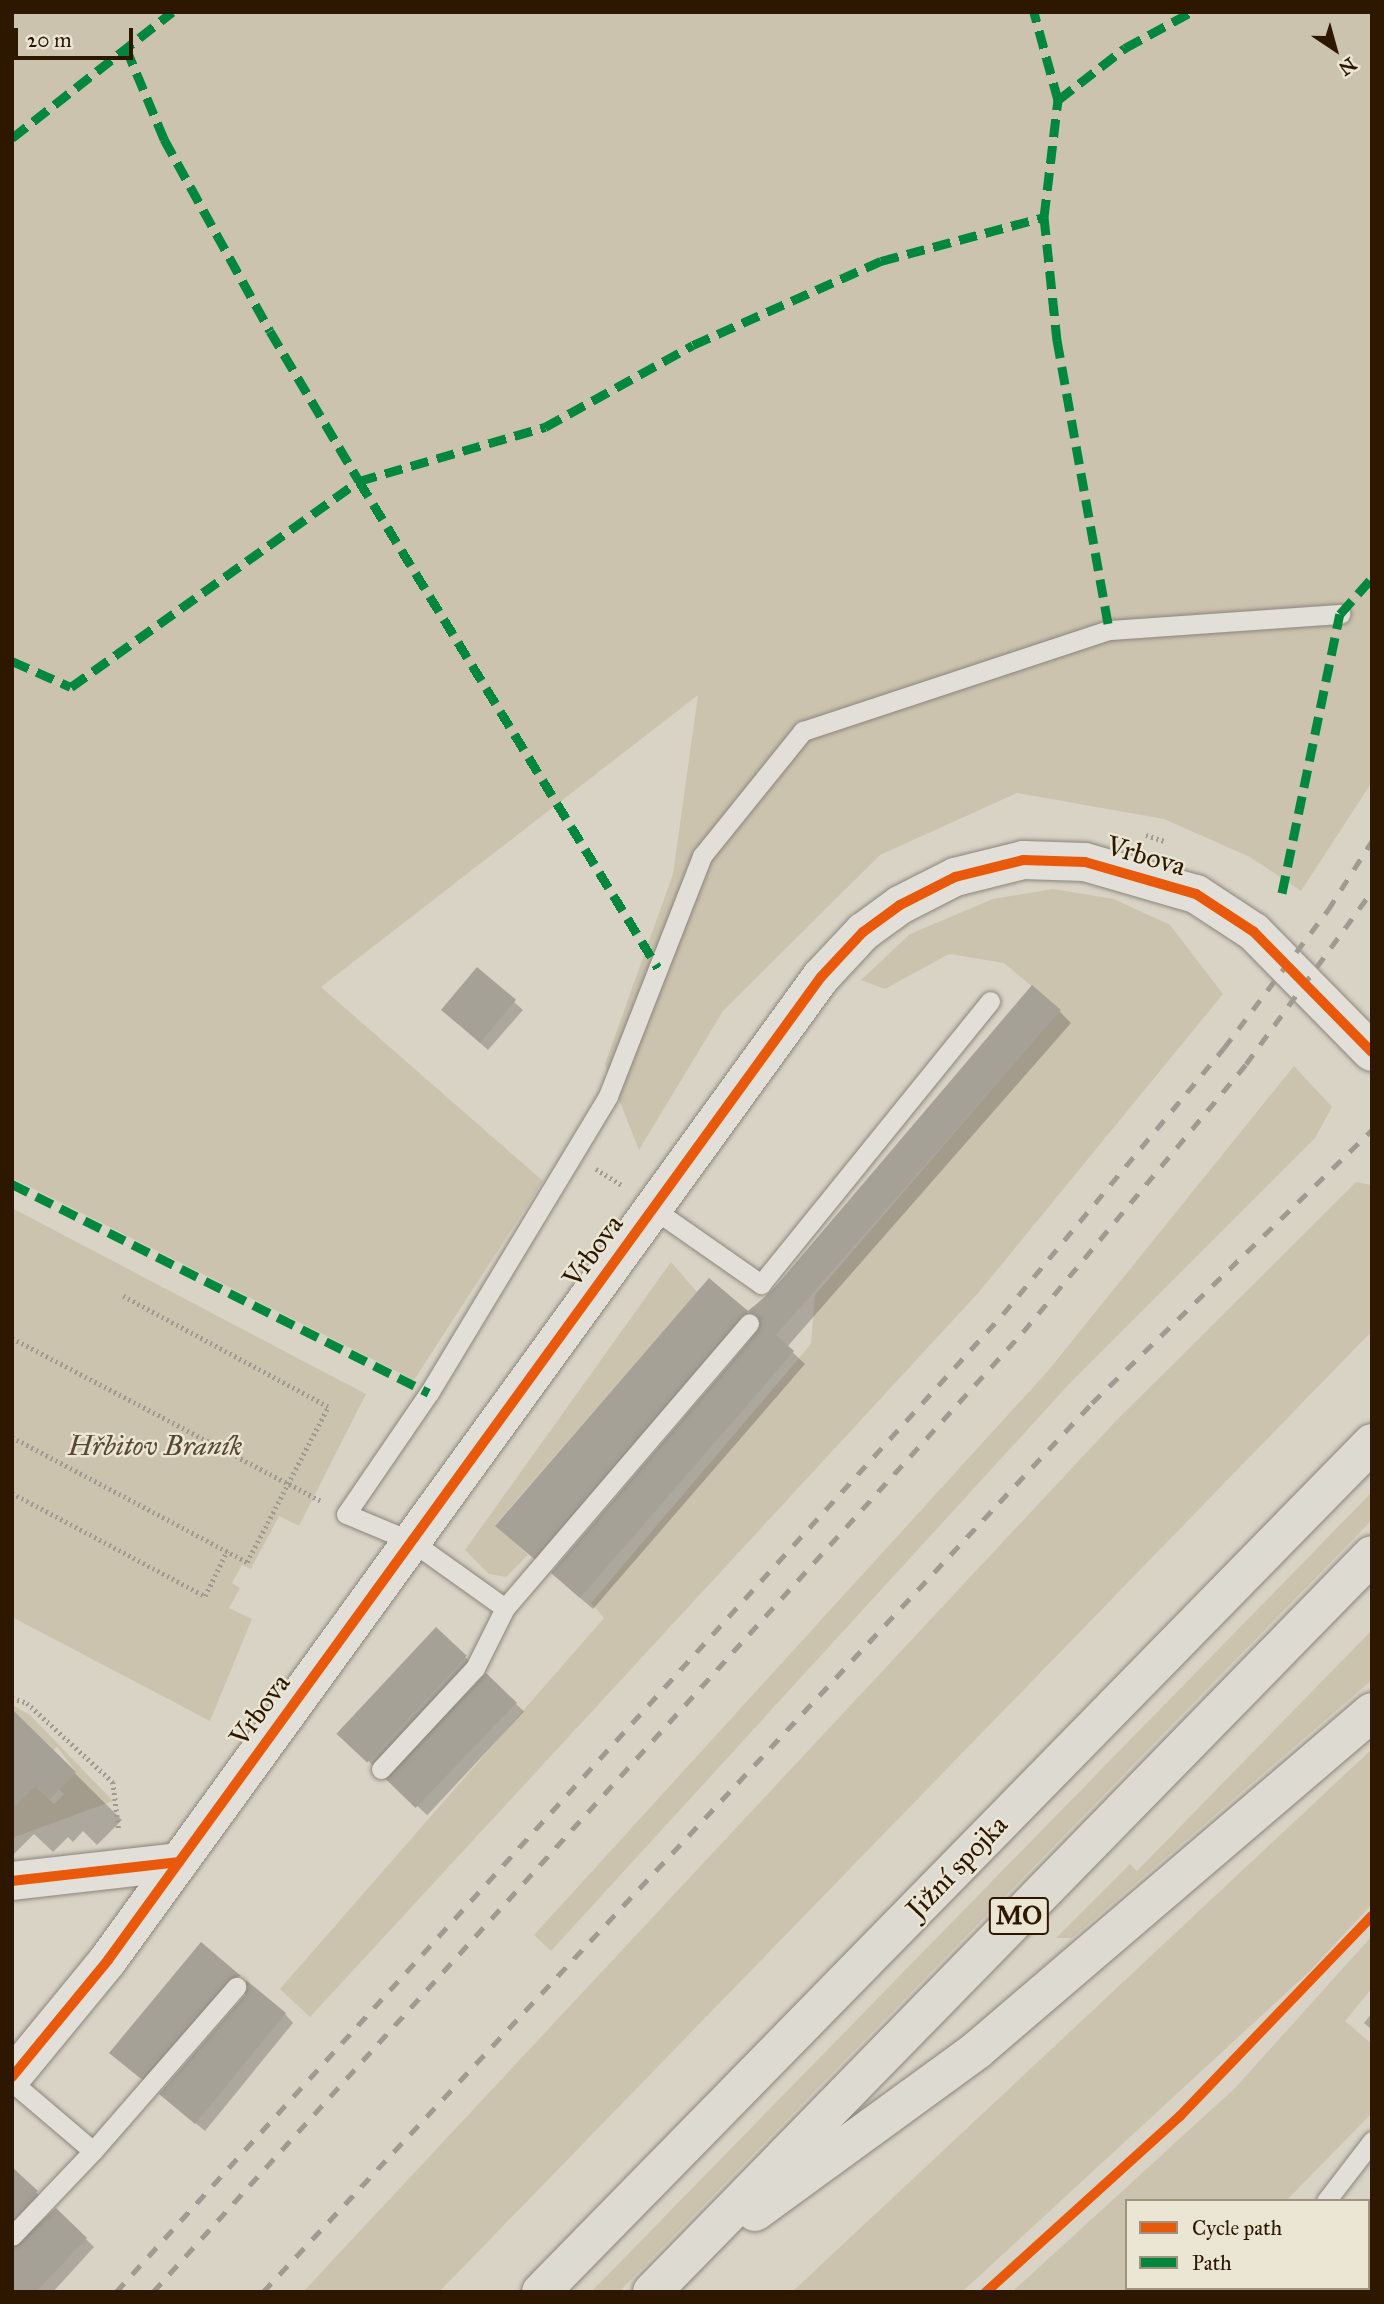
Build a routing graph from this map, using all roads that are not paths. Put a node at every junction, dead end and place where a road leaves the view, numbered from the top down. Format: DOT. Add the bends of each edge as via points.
graph roads {
  1 [pos="1340,614"];
  2 [pos="990,1001"];
  3 [pos="1372,1052"];
  4 [pos="652,1208"];
  5 [pos="749,1323"];
  6 [pos="1372,1443"];
  7 [pos="411,1541"];
  8 [pos="1372,1555"];
  9 [pos="505,1608"];
  10 [pos="1372,1712"];
  11 [pos="381,1769"];
  12 [pos="179,1862"];
  13 [pos="12,1881"];
  14 [pos="236,1987"];
  15 [pos="12,2080"];
  16 [pos="1372,2141"];
  17 [pos="93,2151"];
  18 [pos="1328,2199"];
  19 [pos="12,2236"];
  20 [pos="659,2285"];
  21 [pos="541,2292"];
  1 -- 7 [label="lane" via="1108,630 803,731 702,856 608,1097 429,1393 346,1514"];
  2 -- 4 [label="lane" via="761,1284"];
  3 -- 4 [label="main road, Vrbova" via="1254,932 1196,894 1085,862 1023,860 956,877 900,905 863,932 821,977"];
  4 -- 7 [label="main road, Vrbova"];
  5 -- 9 [label="lane"];
  6 -- 21 [label="highway, Jižní spojka / MO"];
  7 -- 9 [label="lane"];
  7 -- 12 [label="main road, Vrbova"];
  8 -- 20 [label="highway, MO"];
  9 -- 11 [label="lane" via="475,1668"];
  10 -- 20 [label="highway" via="977,2050"];
  12 -- 13 [label="main road"];
  12 -- 15 [label="main road, Vrbova"];
  14 -- 17 [label="lane"];
  15 -- 17 [label="lane"];
  16 -- 18 [label="lane"];
  17 -- 19 [label="lane"];
}
